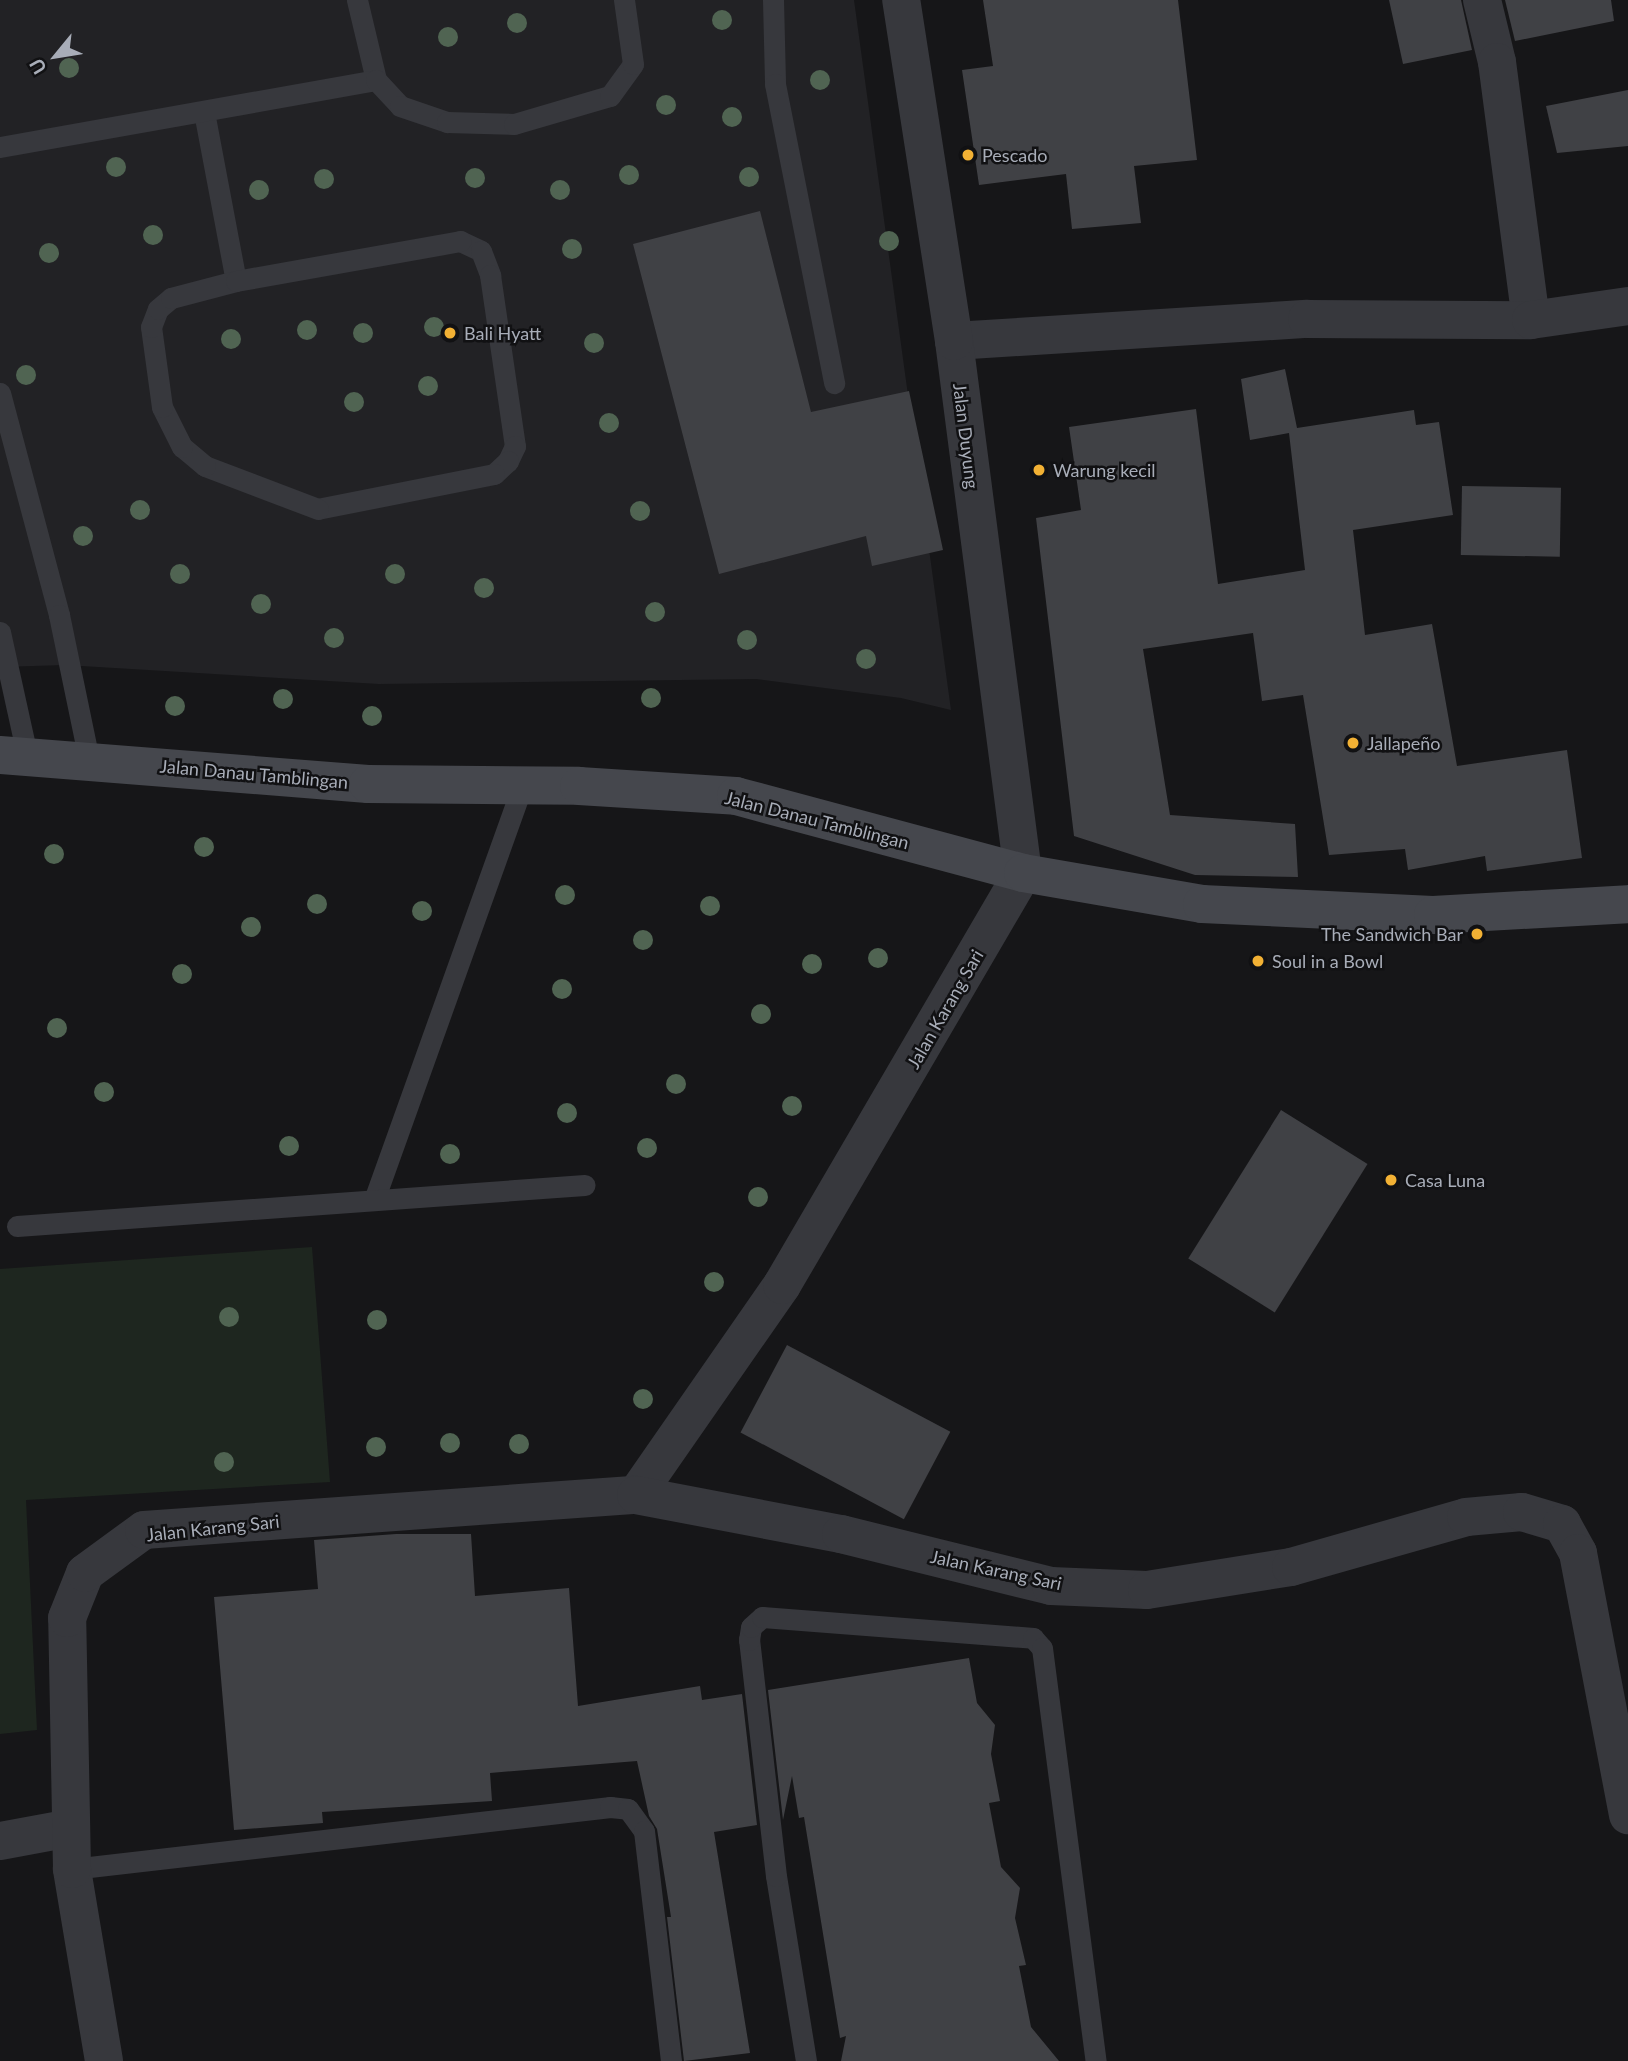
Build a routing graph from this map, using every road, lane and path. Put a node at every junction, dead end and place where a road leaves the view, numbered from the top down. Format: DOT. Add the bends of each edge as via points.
graph roads {
  1 [pos="358,0"];
  2 [pos="624,0"];
  3 [pos="773,0"];
  4 [pos="901,0"];
  5 [pos="1482,0"];
  6 [pos="376,79"];
  7 [pos="204,112"];
  8 [pos="0,147"];
  9 [pos="236,281"];
  10 [pos="1628,306"];
  11 [pos="1531,320"];
  12 [pos="954,341"];
  13 [pos="834,383"];
  14 [pos="0,393"];
  15 [pos="0,632"];
  16 [pos="14,755"];
  17 [pos="89,760"];
  18 [pos="523,785"];
  19 [pos="1023,873"];
  20 [pos="1628,904"];
  21 [pos="585,1185"];
  22 [pos="374,1200"];
  23 [pos="18,1226"];
  24 [pos="636,1495"];
  25 [pos="1628,1815"];
  26 [pos="70,1829"];
  27 [pos="0,1841"];
  28 [pos="72,1869"];
  29 [pos="104,2061"];
  30 [pos="671,2061"];
  31 [pos="806,2061"];
  32 [pos="1096,2061"];
  1 -- 6 [label="lane"];
  2 -- 6 [label="lane" via="633,64 610,96 514,124 447,122 400,106"];
  3 -- 13 [label="lane" via="775,84"];
  4 -- 12 [label="street, Jalan Duyung"];
  5 -- 11 [label="street" via="1497,62"];
  6 -- 7 [label="lane"];
  7 -- 8 [label="lane"];
  7 -- 9 [label="lane"];
  9 -- 9 [label="lane" via="460,241 481,250 490,275 515,446 508,461 494,474 318,509 205,466 182,447 162,407 151,327 158,309 171,298"];
  10 -- 11 [label="street"];
  11 -- 12 [label="street" via="1307,319"];
  12 -- 19 [label="street, Jalan Duyung"];
  14 -- 17 [label="lane" via="59,615"];
  15 -- 16 [label="lane"];
  16 -- 17 [label="street, Jalan Danau Tamblingan"];
  17 -- 18 [label="street, Jalan Danau Tamblingan" via="368,784"];
  18 -- 19 [label="street, Jalan Danau Tamblingan" via="736,796"];
  18 -- 22 [label="lane"];
  19 -- 20 [label="street, Jalan Danau Tamblingan" via="1202,904 1433,915"];
  19 -- 24 [label="street, Jalan Karang Sari" via="782,1285"];
  21 -- 22 [label="lane"];
  22 -- 23 [label="lane"];
  24 -- 25 [label="street, Jalan Karang Sari" via="841,1534 1051,1586 1147,1590 1291,1567 1466,1517 1522,1512 1562,1524 1578,1553"];
  24 -- 26 [label="street, Jalan Karang Sari" via="144,1530 85,1573 67,1618"];
  26 -- 27 [label="street"];
  26 -- 28 [label="street, Jalan Karang Sari"];
  28 -- 29 [label="street, Jalan Karang Sari"];
  28 -- 30 [label="lane" via="610,1807 628,1809 644,1831"];
  31 -- 32 [label="lane" via="776,1876 749,1640 751,1627 762,1617 1033,1638 1042,1648"];
}
